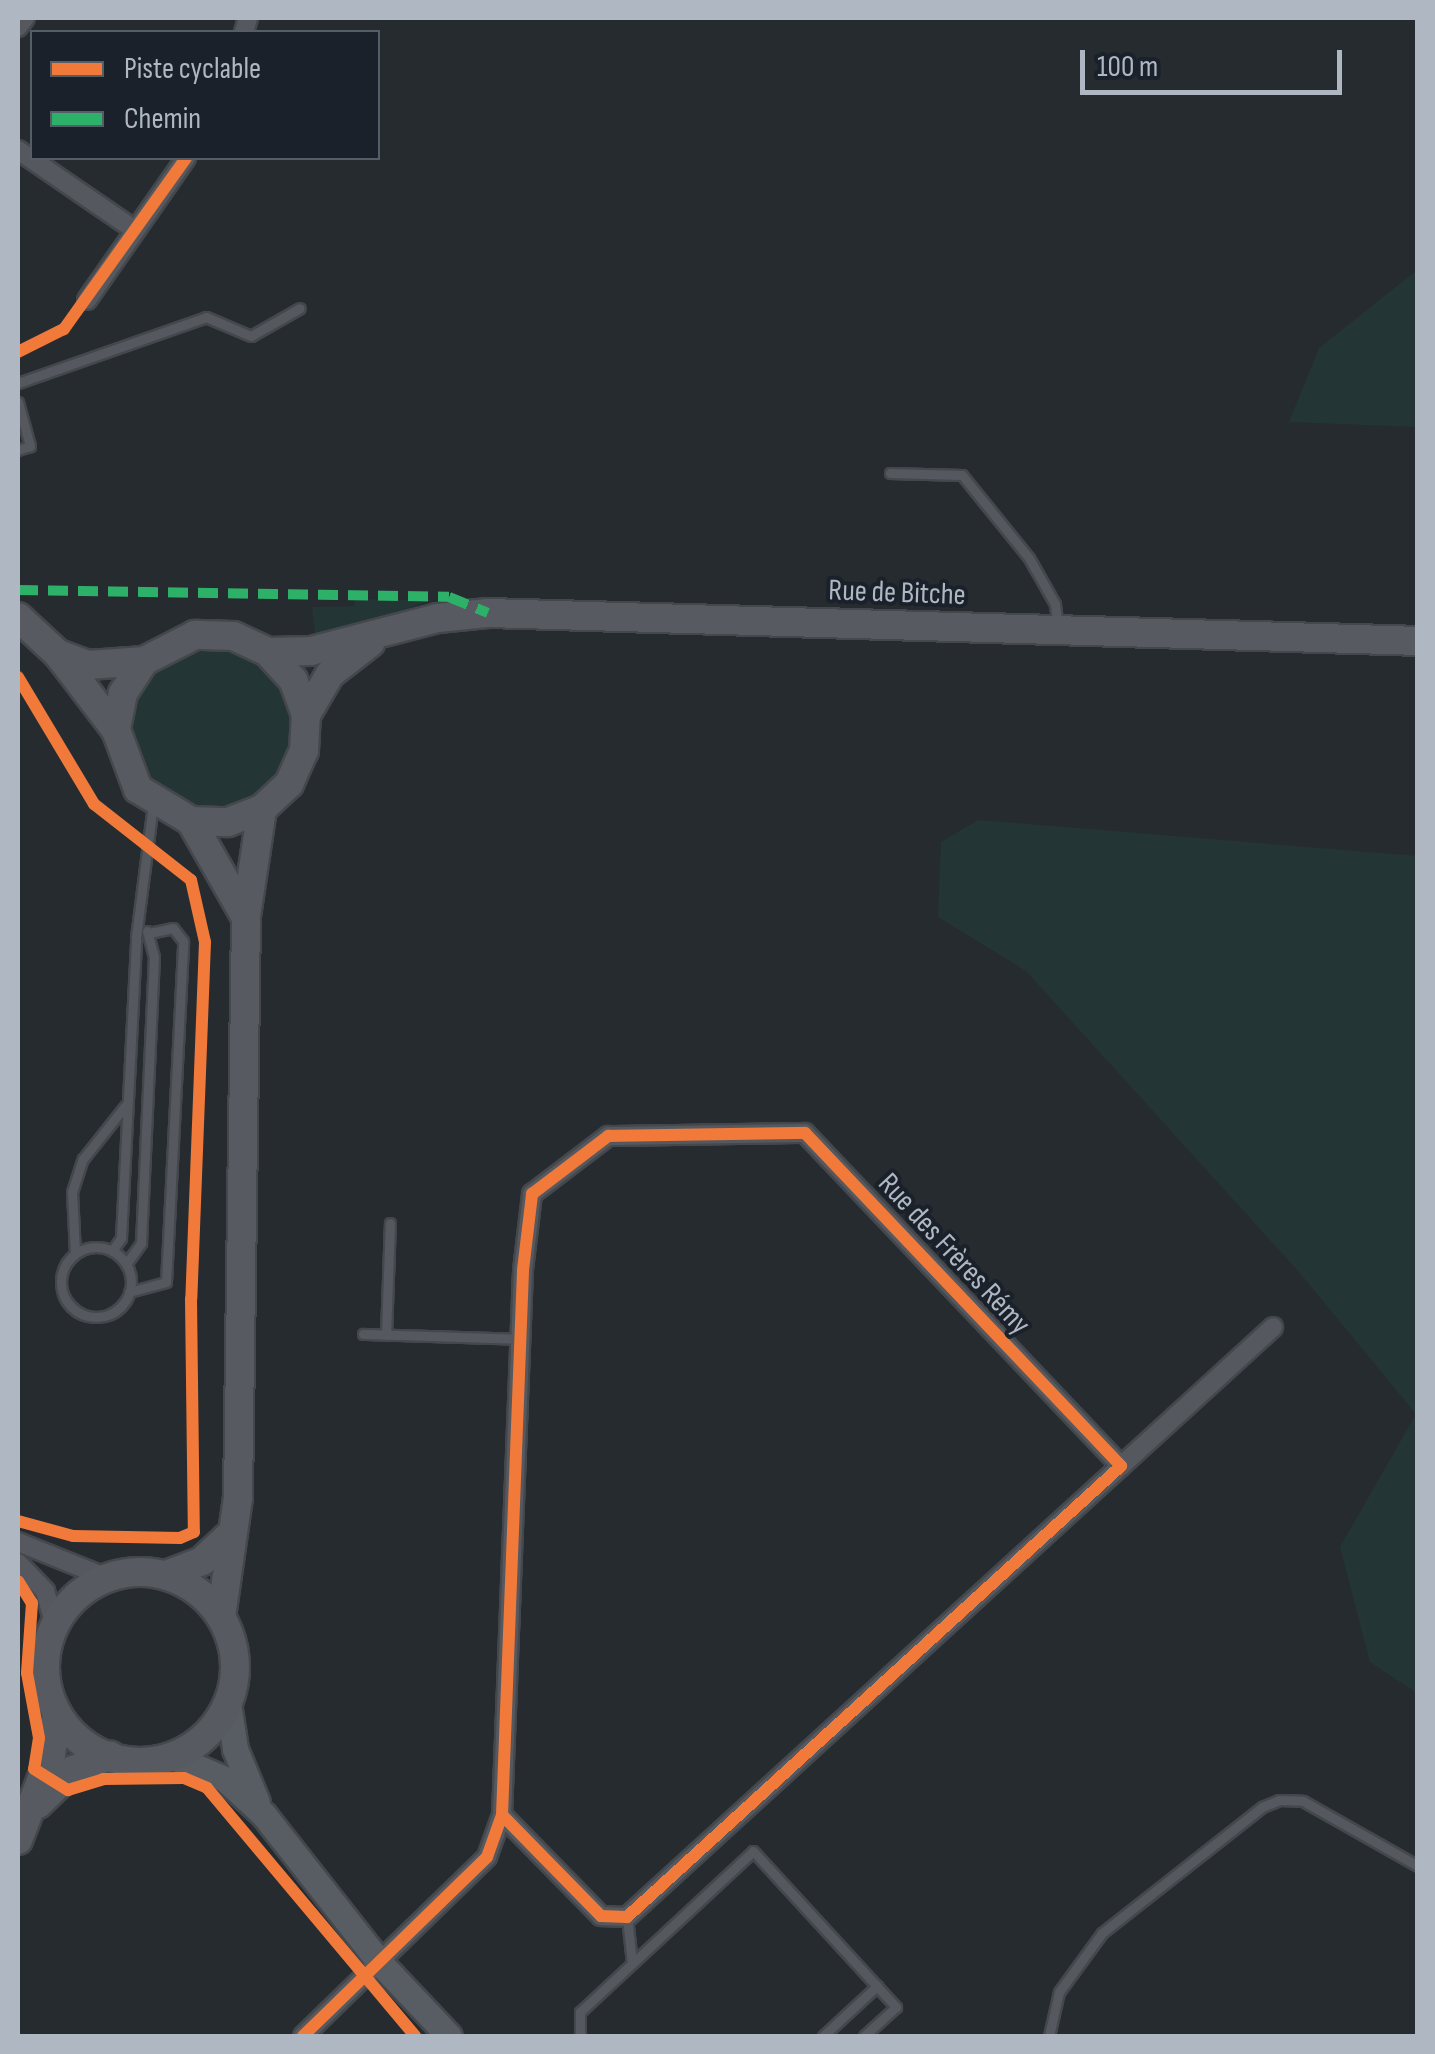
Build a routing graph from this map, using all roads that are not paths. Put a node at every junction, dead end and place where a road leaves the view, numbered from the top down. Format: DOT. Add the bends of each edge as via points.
graph roads {
  1 [pos="25,18"];
  2 [pos="18,27"];
  3 [pos="33,160"];
  4 [pos="185,160"];
  5 [pos="135,230"];
  6 [pos="87,300"];
  7 [pos="300,308"];
  8 [pos="18,383"];
  9 [pos="18,402"];
  10 [pos="18,450"];
  11 [pos="890,473"];
  12 [pos="18,617"];
  13 [pos="1059,630"];
  14 [pos="377,638"];
  15 [pos="1418,641"];
  16 [pos="268,652"];
  17 [pos="58,654"];
  18 [pos="144,661"];
  19 [pos="306,715"];
  20 [pos="116,730"];
  21 [pos="153,804"];
  22 [pos="262,809"];
  23 [pos="191,822"];
  24 [pos="246,916"];
  25 [pos="138,927"];
  26 [pos="150,933"];
  27 [pos="127,1104"];
  28 [pos="390,1223"];
  29 [pos="112,1251"];
  30 [pos="76,1253"];
  31 [pos="126,1264"];
  32 [pos="130,1292"];
  33 [pos="1273,1327"];
  34 [pos="363,1334"];
  35 [pos="386,1334"];
  36 [pos="520,1338"];
  37 [pos="1122,1466"];
  38 [pos="232,1533"];
  39 [pos="18,1542"];
  40 [pos="18,1563"];
  41 [pos="166,1575"];
  42 [pos="108,1578"];
  43 [pos="221,1617"];
  44 [pos="55,1625"];
  45 [pos="228,1703"];
  46 [pos="57,1713"];
  47 [pos="110,1756"];
  48 [pos="171,1756"];
  49 [pos="30,1812"];
  50 [pos="264,1815"];
  51 [pos="502,1816"];
  52 [pos="18,1840"];
  53 [pos="1418,1866"];
  54 [pos="627,1917"];
  55 [pos="380,1963"];
  56 [pos="632,1964"];
  57 [pos="877,1986"];
  58 [pos="303,2036"];
  59 [pos="449,2036"];
  60 [pos="580,2036"];
  61 [pos="823,2036"];
  62 [pos="864,2036"];
  63 [pos="1049,2036"];
  1 -- 2 [label="street"];
  3 -- 5 [label="street"];
  4 -- 5 [label="street"];
  5 -- 6 [label="street"];
  7 -- 8 [label="lane" via="250,336 206,317"];
  9 -- 10 [label="lane" via="30,446"];
  11 -- 13 [label="lane" via="962,475 1029,558 1055,604"];
  12 -- 17 [label="main road"];
  13 -- 14 [label="main road, Rue de Bitche" via="488,613 438,618"];
  13 -- 15 [label="main road, Rue de Bitche"];
  14 -- 16 [label="main road"];
  14 -- 19 [label="main road" via="330,674"];
  16 -- 18 [label="main road" via="233,636 195,635"];
  16 -- 19 [label="main road" via="293,680"];
  17 -- 18 [label="main road" via="90,665"];
  17 -- 20 [label="main road"];
  18 -- 20 [label="main road" via="124,693"];
  19 -- 22 [label="main road" via="298,768"];
  20 -- 21 [label="main road" via="126,771"];
  21 -- 23 [label="main road"];
  21 -- 25 [label="lane"];
  22 -- 23 [label="main road" via="228,822"];
  22 -- 24 [label="main road"];
  23 -- 24 [label="main road"];
  24 -- 38 [label="main road" via="238,1496"];
  25 -- 26 [label="lane"];
  25 -- 27 [label="lane"];
  26 -- 31 [label="lane" via="141,1243"];
  26 -- 32 [label="lane" via="173,928 183,942 166,1282"];
  27 -- 29 [label="lane" via="121,1238"];
  27 -- 30 [label="lane" via="83,1159 72,1192"];
  28 -- 35 [label="lane"];
  29 -- 30 [label="lane"];
  29 -- 31 [label="lane"];
  30 -- 32 [label="lane" via="60,1277 77,1312 108,1315"];
  31 -- 32 [label="lane"];
  33 -- 37 [label="street"];
  34 -- 35 [label="lane"];
  35 -- 36 [label="lane"];
  36 -- 37 [label="street, Rue des Frères Rémy" via="532,1194 608,1136 805,1132"];
  36 -- 51 [label="street, Rue des Frères Rémy"];
  37 -- 54 [label="street"];
  38 -- 41 [label="main road" via="202,1561"];
  38 -- 43 [label="main road"];
  39 -- 42 [label="street"];
  40 -- 44 [label="street" via="45,1591"];
  41 -- 42 [label="main road"];
  41 -- 43 [label="main road" via="198,1591"];
  42 -- 44 [label="main road" via="86,1588"];
  43 -- 45 [label="main road" via="235,1668"];
  44 -- 46 [label="main road" via="45,1669"];
  45 -- 48 [label="main road" via="205,1736"];
  45 -- 50 [label="street" via="242,1772"];
  46 -- 47 [label="main road" via="79,1740"];
  46 -- 49 [label="main road" via="51,1756"];
  47 -- 48 [label="main road"];
  47 -- 49 [label="main road" via="73,1770"];
  48 -- 50 [label="street" via="225,1779"];
  49 -- 52 [label="main road"];
  50 -- 55 [label="street"];
  51 -- 54 [label="street" via="600,1916"];
  51 -- 55 [label="street, Rue des Frères Rémy" via="487,1857"];
  53 -- 63 [label="lane" via="1303,1801 1262,1807 1102,1932 1060,1992"];
  54 -- 56 [label="lane"];
  55 -- 58 [label="street, Rue des Frères Rémy"];
  55 -- 59 [label="street"];
  56 -- 57 [label="lane" via="752,1851"];
  56 -- 60 [label="lane" via="580,2012"];
  57 -- 61 [label="lane"];
  57 -- 62 [label="lane" via="896,2007"];
}
